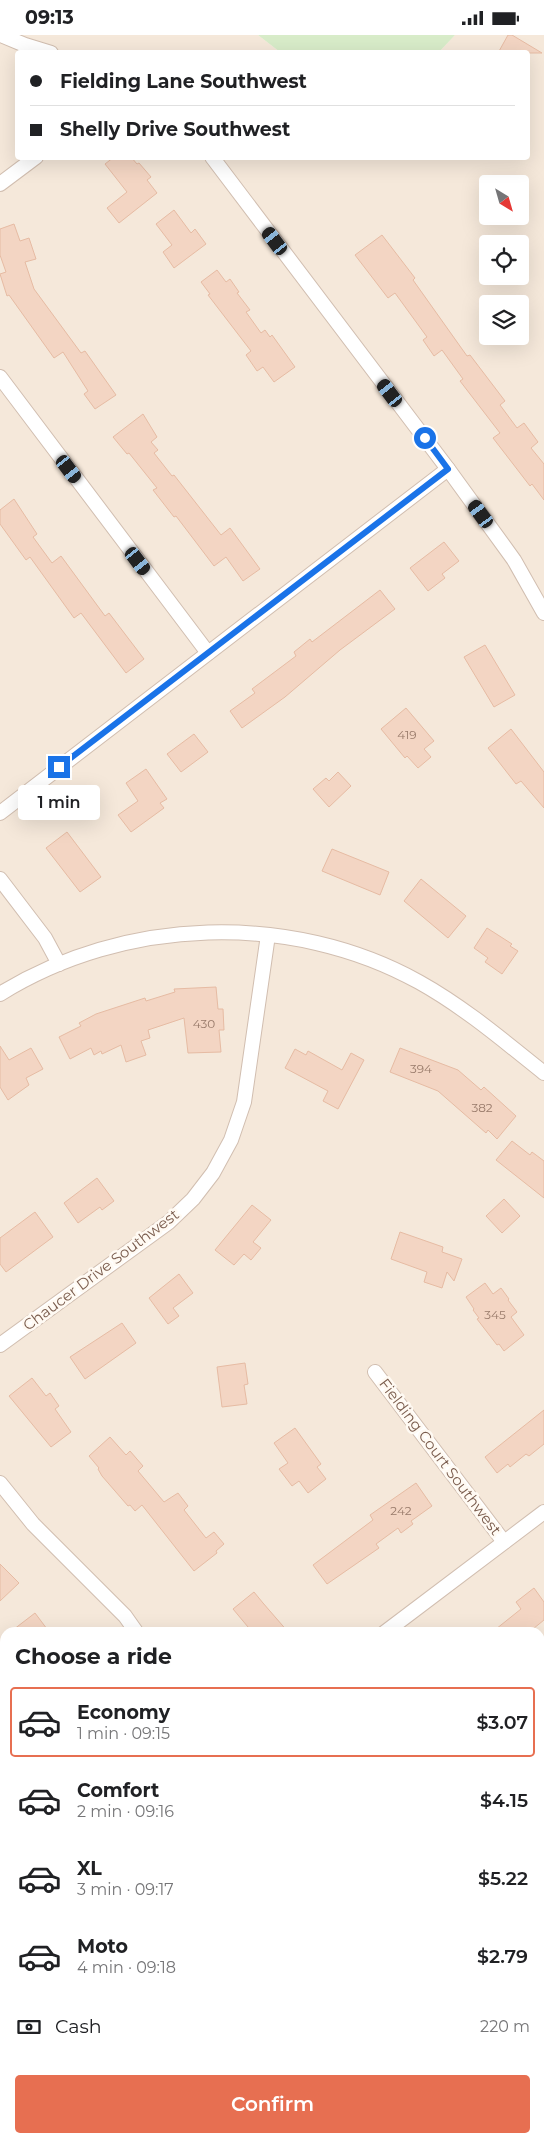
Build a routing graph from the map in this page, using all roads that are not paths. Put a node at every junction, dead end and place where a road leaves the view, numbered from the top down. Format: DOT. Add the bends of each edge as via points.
graph roads {
  1 [pos="2,35"];
  2 [pos="41,50"];
  3 [pos="32,160"];
  4 [pos="214,160"];
  5 [pos="0,184"];
  6 [pos="0,377"];
  7 [pos="448,469"];
  8 [pos="544,613"];
  9 [pos="208,653"];
  10 [pos="0,813"];
  11 [pos="0,879"];
  12 [pos="268,935"];
  13 [pos="59,964"];
  14 [pos="0,994"];
  15 [pos="544,1073"];
  16 [pos="0,1345"];
  17 [pos="375,1372"];
  18 [pos="0,1483"];
  19 [pos="544,1512"];
  20 [pos="504,1542"];
  21 [pos="133,1627"];
  22 [pos="392,1627"];
  1 -- 2 [label="street"];
  3 -- 5 [label="street"];
  4 -- 7 [label="street"];
  6 -- 9 [label="street"];
  7 -- 8 [label="street" via="514,560"];
  7 -- 9 [label="street"];
  9 -- 10 [label="street"];
  11 -- 13 [label="street" via="45,938"];
  12 -- 13 [label="street" via="214,932 163,936 113,945"];
  12 -- 15 [label="street" via="323,945 372,960 418,982 468,1013"];
  12 -- 16 [label="street, Chaucer Drive Southwest" via="244,1102 231,1140 214,1173 169,1222"];
  13 -- 14 [label="street"];
  17 -- 20 [label="street, Fielding Court Southwest"];
  18 -- 21 [label="street" via="33,1524"];
  19 -- 20 [label="street"];
  20 -- 22 [label="street"];
}
